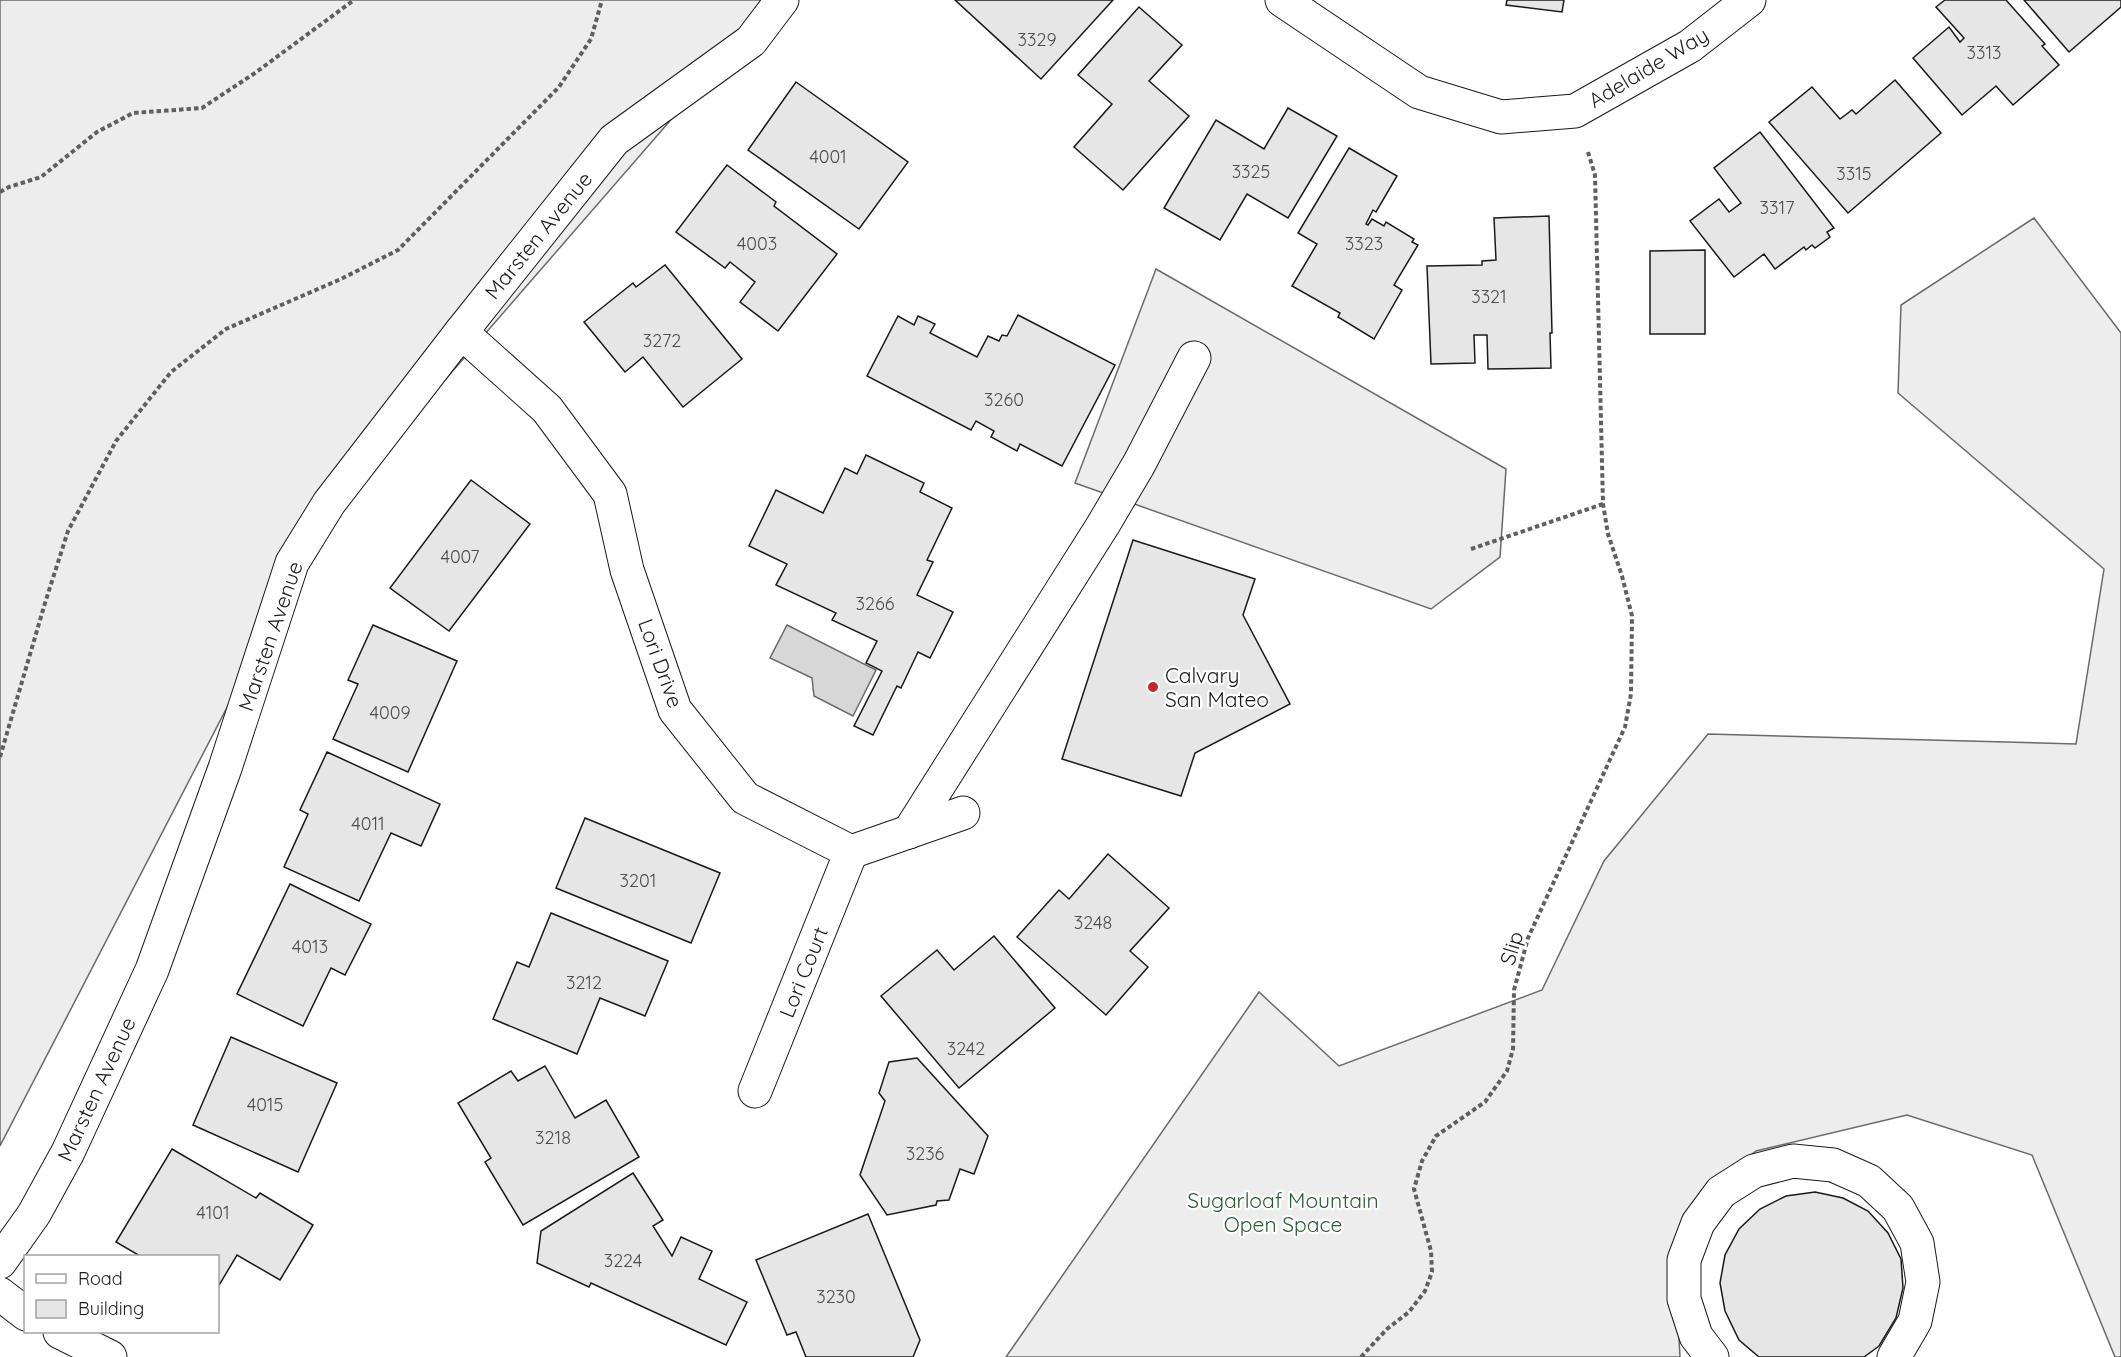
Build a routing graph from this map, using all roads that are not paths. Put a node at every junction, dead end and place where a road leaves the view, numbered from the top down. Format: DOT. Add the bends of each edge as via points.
graph roads {
  1 [pos="755,0"];
  2 [pos="782,0"];
  3 [pos="1282,0"];
  4 [pos="1749,0"];
  5 [pos="751,41"];
  6 [pos="460,332"];
  7 [pos="1194,358"];
  8 [pos="963,813"];
  9 [pos="909,832"];
  10 [pos="851,852"];
  11 [pos="755,1091"];
  12 [pos="0,1262"];
  13 [pos="0,1294"];
  14 [pos="24,1312"];
  15 [pos="62,1333"];
  16 [pos="110,1357"];
  17 [pos="1712,1357"];
  18 [pos="1894,1357"];
  1 -- 5 [label="street"];
  2 -- 5 [label="street, Marsten Avenue"];
  3 -- 4 [label="street, Adelaide Way" via="1419,92 1502,117 1575,111 1690,46"];
  5 -- 6 [label="street, Marsten Avenue" via="614,140"];
  6 -- 10 [label="street, Lori Drive" via="547,409 610,494 627,570 675,710 746,798"];
  6 -- 12 [label="street, Marsten Avenue" via="329,503 292,563 225,768 152,970 68,1152 34,1214"];
  7 -- 9 [label="street" via="1103,525"];
  8 -- 9 [label="street"];
  9 -- 10 [label="street"];
  10 -- 11 [label="street, Lori Court"];
  13 -- 14 [label="street"];
  15 -- 16 [label="street"];
  17 -- 18 [label="street" via="1696,1336 1684,1299 1684,1260 1698,1223 1721,1192 1754,1171 1793,1161 1833,1165 1869,1181 1898,1208 1917,1243 1923,1282 1916,1321"];
}
